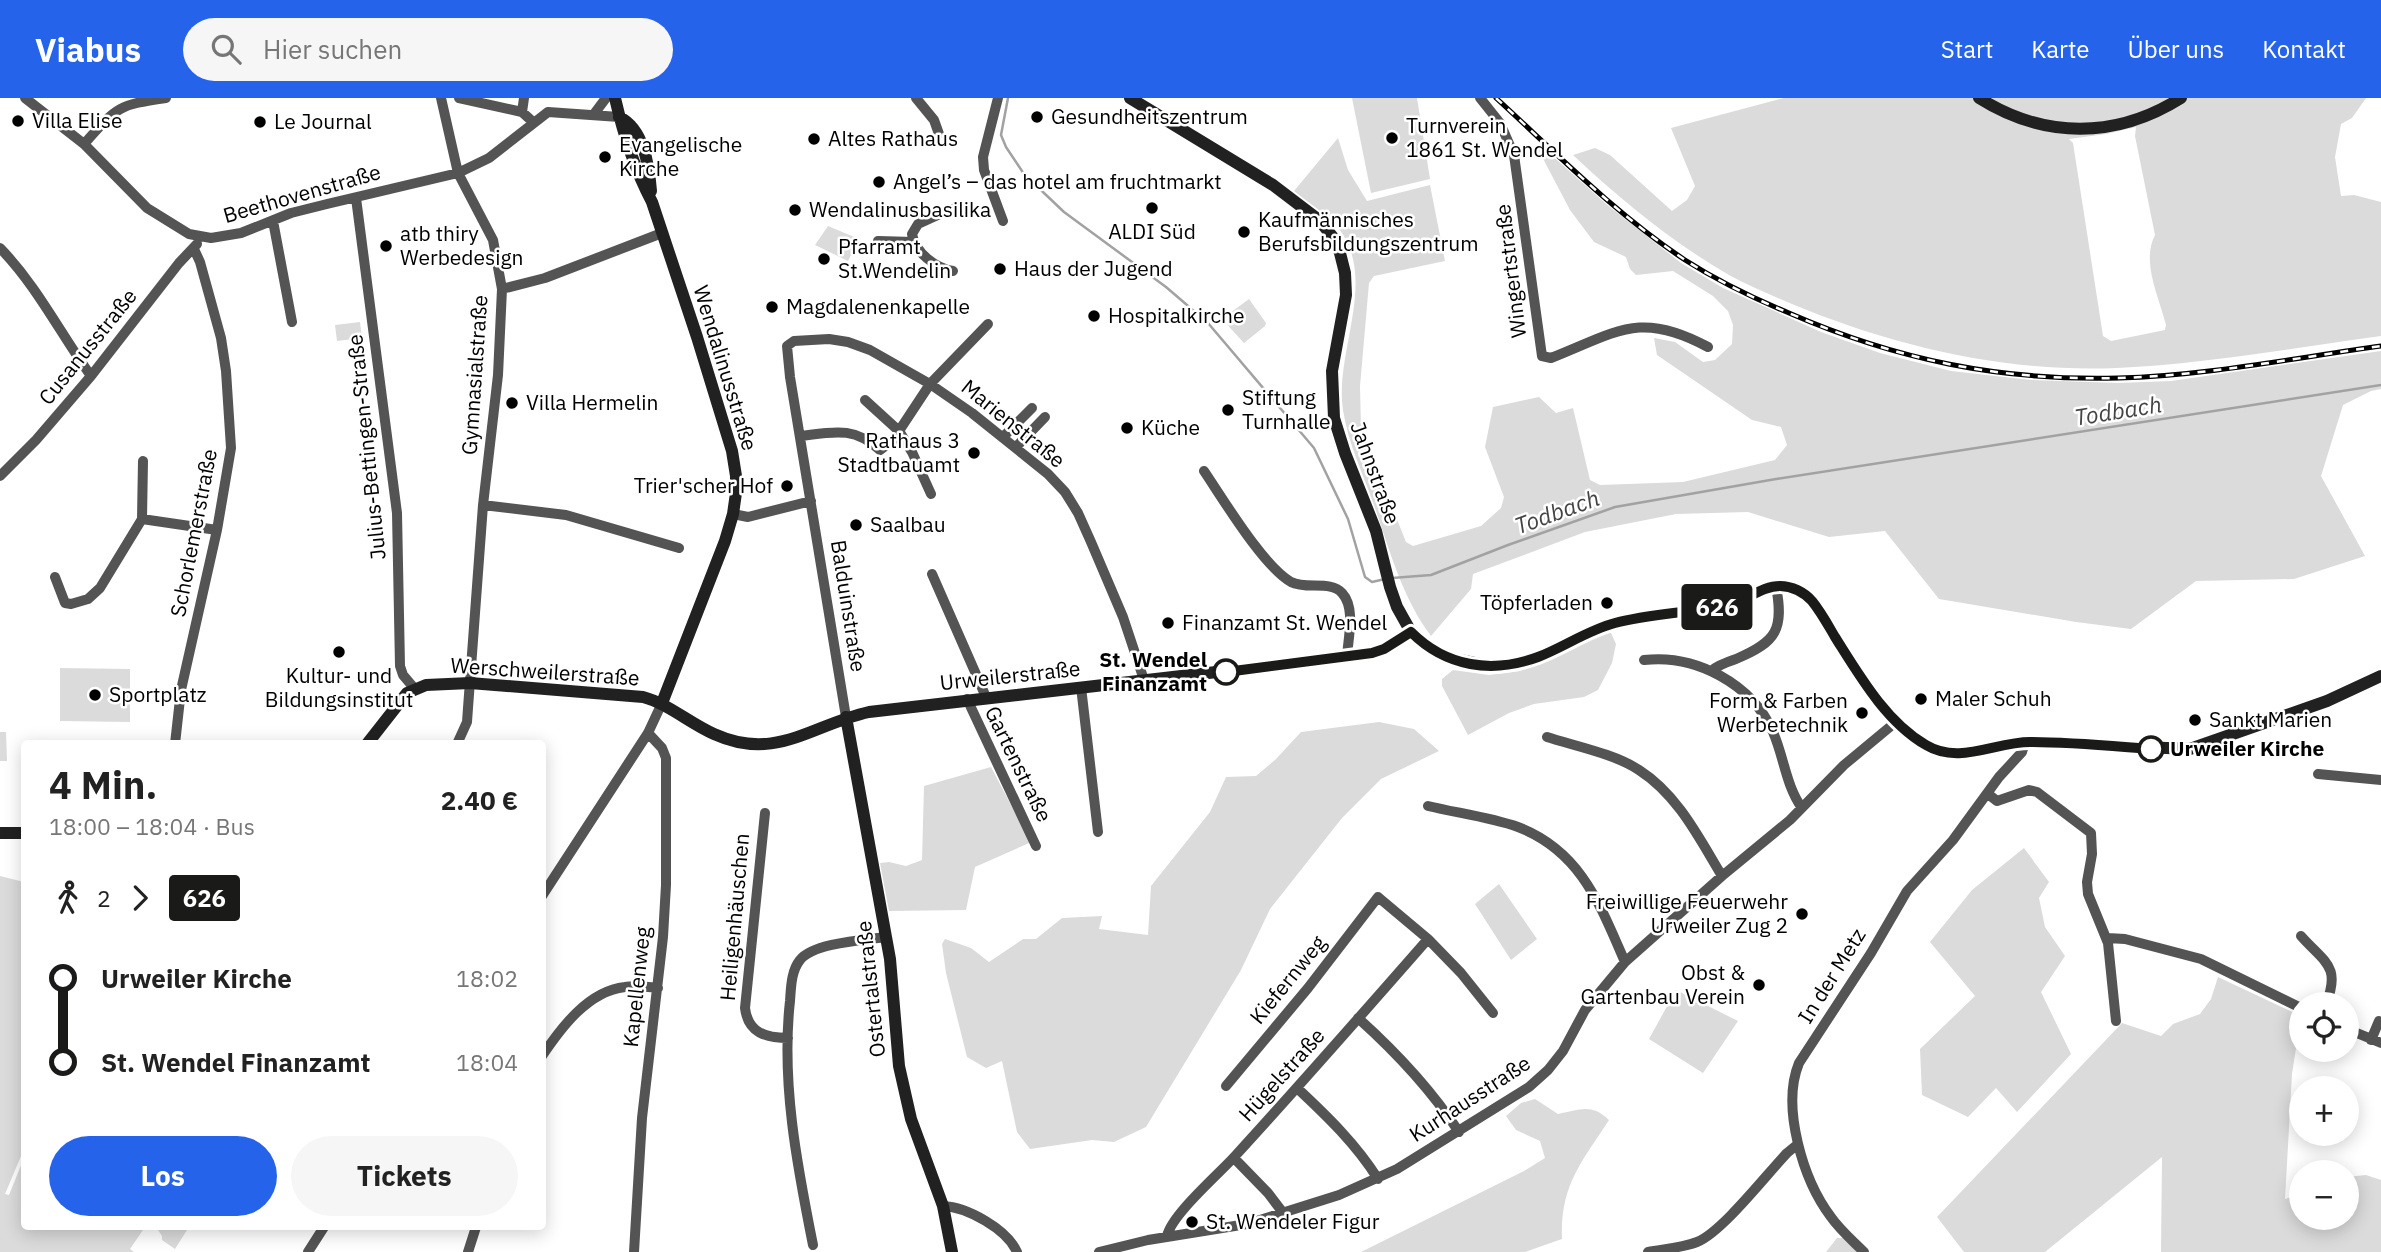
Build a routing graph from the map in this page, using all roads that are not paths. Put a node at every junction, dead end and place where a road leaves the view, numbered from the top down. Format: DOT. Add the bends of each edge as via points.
graph roads {
  1 [pos="25,98"];
  2 [pos="166,98"];
  3 [pos="441,98"];
  4 [pos="459,98"];
  5 [pos="524,98"];
  6 [pos="606,98"];
  7 [pos="615,98"];
  8 [pos="916,98"];
  9 [pos="998,98"];
  10 [pos="1130,98"];
  11 [pos="1480,98"];
  12 [pos="1979,98"];
  13 [pos="2181,98"];
  14 [pos="522,112"];
  15 [pos="594,114"];
  16 [pos="619,117"];
  17 [pos="533,122"];
  18 [pos="939,134"];
  19 [pos="84,144"];
  20 [pos="458,173"];
  21 [pos="356,198"];
  22 [pos="951,209"];
  23 [pos="273,220"];
  24 [pos="1003,221"];
  25 [pos="662,233"];
  26 [pos="201,238"];
  27 [pos="878,241"];
  28 [pos="913,242"];
  29 [pos="0,248"];
  30 [pos="194,249"];
  31 [pos="953,271"];
  32 [pos="502,289"];
  33 [pos="292,322"];
  34 [pos="988,324"];
  35 [pos="787,346"];
  36 [pos="1709,347"];
  37 [pos="91,376"];
  38 [pos="930,384"];
  39 [pos="865,400"];
  40 [pos="1032,408"];
  41 [pos="1045,417"];
  42 [pos="899,431"];
  43 [pos="801,436"];
  44 [pos="1003,437"];
  45 [pos="1016,447"];
  46 [pos="143,461"];
  47 [pos="1204,471"];
  48 [pos="0,476"];
  49 [pos="931,494"];
  50 [pos="811,501"];
  51 [pos="483,505"];
  52 [pos="733,514"];
  53 [pos="142,519"];
  54 [pos="217,530"];
  55 [pos="680,548"];
  56 [pos="932,574"];
  57 [pos="55,577"];
  58 [pos="1776,586"];
  59 [pos="1411,632"];
  60 [pos="1347,657"];
  61 [pos="1644,660"];
  62 [pos="1711,671"];
  63 [pos="2381,676"];
  64 [pos="1144,681"];
  65 [pos="470,683"];
  66 [pos="1081,687"];
  67 [pos="414,688"];
  68 [pos="986,697"];
  69 [pos="967,699"];
  70 [pos="662,703"];
  71 [pos="846,717"];
  72 [pos="1897,721"];
  73 [pos="648,733"];
  74 [pos="1548,737"];
  75 [pos="175,740"];
  76 [pos="370,740"];
  77 [pos="459,740"];
  78 [pos="2025,742"];
  79 [pos="2318,774"];
  80 [pos="2381,780"];
  81 [pos="1988,794"];
  82 [pos="1428,806"];
  83 [pos="1802,808"];
  84 [pos="765,813"];
  85 [pos="1098,832"];
  86 [pos="0,833"];
  87 [pos="21,833"];
  88 [pos="1036,846"];
  89 [pos="1722,876"];
  90 [pos="546,890"];
  91 [pos="2301,936"];
  92 [pos="886,937"];
  93 [pos="2107,938"];
  94 [pos="1428,939"];
  95 [pos="1625,962"];
  96 [pos="658,988"];
  97 [pos="2329,992"];
  98 [pos="2289,1003"];
  99 [pos="1493,1013"];
  100 [pos="1359,1018"];
  101 [pos="2116,1021"];
  102 [pos="2379,1021"];
  103 [pos="2359,1034"];
  104 [pos="788,1038"];
  105 [pos="2376,1042"];
  106 [pos="546,1051"];
  107 [pos="1226,1086"];
  108 [pos="1297,1088"];
  109 [pos="1459,1132"];
  110 [pos="1798,1144"];
  111 [pos="1234,1158"];
  112 [pos="1378,1179"];
  113 [pos="943,1206"];
  114 [pos="1284,1214"];
  115 [pos="322,1230"];
  116 [pos="475,1230"];
  117 [pos="1167,1236"];
  118 [pos="813,1245"];
  119 [pos="469,1250"];
  120 [pos="308,1252"];
  121 [pos="480,1252"];
  122 [pos="634,1252"];
  123 [pos="952,1252"];
  124 [pos="1017,1252"];
  125 [pos="1099,1252"];
  126 [pos="1648,1252"];
  127 [pos="1864,1252"];
  1 -- 19 [label="street, Beethovenstraße"];
  2 -- 19 [label="street" via="116,110"];
  3 -- 20 [label="street, Gymnasialstraße"];
  4 -- 14 [label="street"];
  5 -- 14 [label="street"];
  6 -- 15 [label="street"];
  7 -- 16 [label="main road"];
  8 -- 18 [label="street"];
  9 -- 24 [label="street" via="984,170"];
  10 -- 59 [label="main road, Jahnstraße" via="1273,185 1319,220 1332,236 1345,273 1346,295 1332,371 1334,418 1369,510 1397,607"];
  11 -- 36 [label="street, Wingertstraße" via="1500,123 1514,155 1542,356 1551,358 1641,326 1683,333"];
  12 -- 13 [label="main road" via="2020,119 2063,130 2147,117"];
  14 -- 17 [label="street"];
  15 -- 16 [label="street, Beethovenstraße"];
  15 -- 17 [label="street, Beethovenstraße" via="554,111"];
  16 -- 25 [label="main road, Wendalinusstraße" via="637,132"];
  17 -- 20 [label="street, Beethovenstraße" via="489,158"];
  19 -- 26 [label="street, Beethovenstraße" via="146,208"];
  20 -- 21 [label="street, Beethovenstraße"];
  20 -- 32 [label="street, Gymnasialstraße" via="493,240"];
  21 -- 23 [label="street, Beethovenstraße"];
  21 -- 67 [label="street, Julius-Bettingen-Straße" via="397,513 400,666"];
  22 -- 28 [label="street" via="918,223 913,228"];
  23 -- 26 [label="street, Beethovenstraße" via="225,237"];
  23 -- 33 [label="street"];
  25 -- 32 [label="street" via="545,278"];
  25 -- 52 [label="main road, Wendalinusstraße" via="732,452 736,477"];
  26 -- 30 [label="street, Cusanusstraße"];
  27 -- 28 [label="street"];
  28 -- 31 [label="street" via="936,266"];
  29 -- 37 [label="street" via="37,292"];
  30 -- 37 [label="street, Cusanusstraße"];
  30 -- 54 [label="street, Schorlemerstraße" via="221,338 231,418"];
  32 -- 51 [label="street, Gymnasialstraße" via="498,375"];
  34 -- 38 [label="street"];
  35 -- 38 [label="street, Marienstraße" via="794,341 838,340 859,345"];
  35 -- 43 [label="street, Balduinstraße"];
  37 -- 48 [label="street, Cusanusstraße"];
  38 -- 42 [label="street"];
  38 -- 44 [label="street, Marienstraße"];
  39 -- 42 [label="street"];
  40 -- 44 [label="street"];
  41 -- 45 [label="street"];
  42 -- 43 [label="street" via="880,450 851,432"];
  42 -- 49 [label="street"];
  43 -- 50 [label="street, Balduinstraße"];
  44 -- 45 [label="street, Marienstraße"];
  45 -- 64 [label="street, Marienstraße" via="1065,492 1078,513 1123,617"];
  46 -- 53 [label="street"];
  47 -- 60 [label="street" via="1280,574 1292,583 1341,592 1349,603"];
  50 -- 52 [label="street" via="748,517"];
  50 -- 71 [label="street, Balduinstraße"];
  51 -- 55 [label="street" via="566,515"];
  51 -- 65 [label="street, Gymnasialstraße"];
  52 -- 70 [label="main road, Wendalinusstraße"];
  53 -- 54 [label="street"];
  53 -- 57 [label="street" via="100,588 88,599 65,603"];
  54 -- 75 [label="street, Schorlemerstraße" via="181,690"];
  56 -- 68 [label="street"];
  58 -- 59 [label="main road" via="1733,604 1615,623 1516,664 1490,666 1442,656"];
  58 -- 62 [label="street" via="1780,616 1771,639"];
  58 -- 72 [label="main road" via="1796,589 1813,602 1872,692"];
  59 -- 60 [label="main road, Urweilerstraße" via="1384,649"];
  60 -- 64 [label="main road, Urweilerstraße"];
  61 -- 62 [label="street" via="1669,659"];
  62 -- 83 [label="street" via="1736,686 1764,714"];
  63 -- 78 [label="main road" via="2327,701 2190,750"];
  64 -- 66 [label="main road, Urweilerstraße"];
  65 -- 67 [label="main road, Werschweilerstraße"];
  65 -- 70 [label="main road, Werschweilerstraße" via="622,694"];
  65 -- 77 [label="street, Gymnasialstraße" via="467,722"];
  66 -- 68 [label="main road, Urweilerstraße"];
  66 -- 85 [label="street"];
  67 -- 76 [label="main road"];
  68 -- 69 [label="main road, Urweilerstraße"];
  69 -- 71 [label="main road, Urweilerstraße"];
  69 -- 88 [label="street, Gartenstraße"];
  70 -- 71 [label="main road, Werschweilerstraße" via="710,732 749,745 776,744"];
  70 -- 73 [label="street"];
  71 -- 92 [label="main road, Ostertalstraße"];
  72 -- 78 [label="main road" via="1925,745 1948,754"];
  72 -- 83 [label="street, Kurhausstraße"];
  73 -- 90 [label="street"];
  73 -- 96 [label="street, Kapellenweg" via="662,748 667,771 666,886"];
  74 -- 89 [label="street" via="1639,769 1685,816"];
  78 -- 81 [label="street, In der Metz"];
  79 -- 80 [label="street"];
  81 -- 93 [label="street" via="1997,800 2028,790 2037,792 2091,833 2088,894"];
  81 -- 110 [label="street, In der Metz" via="1908,891 1799,1063 1793,1087"];
  82 -- 95 [label="street" via="1515,826 1564,855 1600,903"];
  83 -- 89 [label="street, Kurhausstraße"];
  84 -- 104 [label="street, Heiligenhäuschen" via="745,1009 748,1023 762,1035"];
  86 -- 87 [label="main road"];
  89 -- 95 [label="street, Kurhausstraße"];
  91 -- 97 [label="street" via="2331,970"];
  92 -- 104 [label="street" via="815,950 799,960 791,989"];
  92 -- 113 [label="main road, Ostertalstraße" via="904,1094"];
  93 -- 98 [label="street" via="2201,959"];
  93 -- 101 [label="street"];
  94 -- 99 [label="street"];
  94 -- 100 [label="street, Hügelstraße"];
  94 -- 107 [label="street, Kiefernweg" via="1378,897"];
  95 -- 109 [label="street, Kurhausstraße" via="1585,1010 1548,1070"];
  96 -- 106 [label="street" via="621,987 594,998"];
  96 -- 122 [label="street, Kapellenweg" via="642,1118"];
  100 -- 108 [label="street, Hügelstraße"];
  100 -- 109 [label="street" via="1397,1052"];
  102 -- 105 [label="street"];
  103 -- 105 [label="street"];
  104 -- 118 [label="street" via="792,1121"];
  108 -- 111 [label="street, Hügelstraße"];
  108 -- 112 [label="street" via="1339,1129"];
  109 -- 112 [label="street, Kurhausstraße"];
  110 -- 126 [label="street" via="1714,1232 1698,1242"];
  110 -- 127 [label="street, In der Metz" via="1821,1203"];
  111 -- 114 [label="street"];
  111 -- 117 [label="street, Hügelstraße" via="1183,1211"];
  112 -- 114 [label="street, Kurhausstraße"];
  113 -- 123 [label="main road, Ostertalstraße"];
  113 -- 124 [label="street" via="963,1210 1000,1230"];
  114 -- 117 [label="street, Kurhausstraße"];
  115 -- 120 [label="street"];
  116 -- 119 [label="street"];
  117 -- 125 [label="street, Kurhausstraße"];
  119 -- 121 [label="street"];
}
